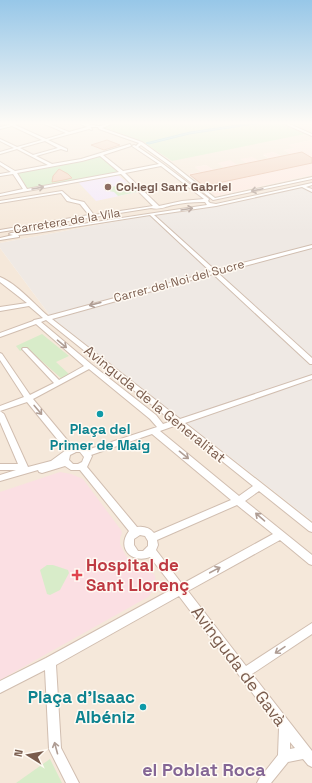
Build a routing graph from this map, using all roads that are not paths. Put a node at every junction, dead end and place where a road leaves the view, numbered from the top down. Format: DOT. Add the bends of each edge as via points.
graph roads {
  1 [pos="38,159"];
  2 [pos="88,159"];
  3 [pos="105,159"];
  4 [pos="153,159"];
  5 [pos="162,159"];
  6 [pos="0,163"];
  7 [pos="162,165"];
  8 [pos="51,166"];
  9 [pos="121,171"];
  10 [pos="14,172"];
  11 [pos="0,175"];
  12 [pos="311,179"];
  13 [pos="275,186"];
  14 [pos="309,187"];
  15 [pos="25,189"];
  16 [pos="283,190"];
  17 [pos="0,195"];
  18 [pos="214,199"];
  19 [pos="206,200"];
  20 [pos="0,202"];
  21 [pos="217,205"];
  22 [pos="158,210"];
  23 [pos="149,212"];
  24 [pos="92,217"];
  25 [pos="0,225"];
  26 [pos="8,230"];
  27 [pos="0,231"];
  28 [pos="21,234"];
  29 [pos="0,235"];
  30 [pos="0,239"];
  31 [pos="312,246"];
  32 [pos="213,272"];
  33 [pos="1,281"];
  34 [pos="30,304"];
  35 [pos="0,309"];
  36 [pos="47,317"];
  37 [pos="36,321"];
  38 [pos="0,335"];
  39 [pos="25,349"];
  40 [pos="0,354"];
  41 [pos="312,362"];
  42 [pos="89,366"];
  43 [pos="312,377"];
  44 [pos="58,383"];
  45 [pos="28,398"];
  46 [pos="0,409"];
  47 [pos="0,414"];
  48 [pos="179,422"];
  49 [pos="157,429"];
  50 [pos="87,453"];
  51 [pos="67,456"];
  52 [pos="82,466"];
  53 [pos="0,467"];
  54 [pos="24,469"];
  55 [pos="0,478"];
  56 [pos="0,482"];
  57 [pos="259,486"];
  58 [pos="239,500"];
  59 [pos="312,528"];
  60 [pos="136,533"];
  61 [pos="280,535"];
  62 [pos="153,538"];
  63 [pos="150,551"];
  64 [pos="312,562"];
  65 [pos="180,589"];
  66 [pos="312,628"];
  67 [pos="50,662"];
  68 [pos="245,673"];
  69 [pos="0,687"];
  70 [pos="285,726"];
  71 [pos="308,756"];
  72 [pos="284,757"];
  73 [pos="73,783"];
  74 [pos="263,783"];
  1 -- 8 [label="street"];
  2 -- 8 [label="street"];
  3 -- 9 [label="street"];
  4 -- 7 [label="street"];
  5 -- 18 [label="street"];
  6 -- 10 [label="street"];
  7 -- 9 [label="street"];
  7 -- 19 [label="street"];
  8 -- 10 [label="street"];
  15 -- 9 [label="street, one-way"];
  9 -- 22 [label="street"];
  10 -- 11 [label="street"];
  10 -- 15 [label="street"];
  12 -- 13 [label="street"];
  13 -- 16 [label="street"];
  13 -- 18 [label="street, one-way"];
  14 -- 16 [label="street"];
  15 -- 17 [label="street"];
  16 -- 21 [label="street"];
  18 -- 19 [label="street"];
  18 -- 21 [label="street" via="220,201"];
  19 -- 21 [label="street" via="209,204"];
  19 -- 22 [label="street" via="166,205"];
  20 -- 24 [label="street" via="62,192 69,200 82,203"];
  22 -- 21 [label="street, one-way"];
  22 -- 23 [label="street"];
  22 -- 23 [label="street"];
  23 -- 24 [label="street, Carretera de la Vila" via="135,210"];
  23 -- 28 [label="street, Carretera de la Vila"];
  23 -- 32 [label="street"];
  24 -- 26 [label="street, Carretera de la Vila"];
  25 -- 26 [label="street"];
  26 -- 27 [label="street, Carretera de la Vila"];
  28 -- 29 [label="street, Carretera de la Vila"];
  28 -- 30 [label="street, Carretera de la Vila"];
  31 -- 32 [label="street, Carrer del Noi del Sucre"];
  32 -- 36 [label="street, Carrer del Noi del Sucre, one-way"];
  32 -- 41 [label="street"];
  33 -- 34 [label="street, Avinguda de la Generalitat"];
  34 -- 35 [label="street"];
  34 -- 36 [label="street, Avinguda de la Generalitat"];
  36 -- 37 [label="street, Carrer del Noi del Sucre"];
  36 -- 48 [label="street, Avinguda de la Generalitat"];
  37 -- 38 [label="street, Carrer del Noi del Sucre"];
  37 -- 42 [label="street, one-way"];
  39 -- 44 [label="street"];
  40 -- 45 [label="street"];
  42 -- 44 [label="street"];
  42 -- 49 [label="street" via="153,417"];
  43 -- 48 [label="street"];
  44 -- 45 [label="street"];
  45 -- 46 [label="street"];
  45 -- 51 [label="street, one-way"];
  47 -- 54 [label="street"];
  48 -- 49 [label="street"];
  48 -- 57 [label="street, Avinguda de la Generalitat"];
  49 -- 50 [label="street"];
  49 -- 58 [label="street, one-way"];
  50 -- 51 [label="street" via="82,449"];
  50 -- 52 [label="street" via="87,461"];
  51 -- 52 [label="street" via="71,467"];
  51 -- 54 [label="street" via="53,463"];
  51 -- 56 [label="street"];
  52 -- 60 [label="street"];
  53 -- 54 [label="street"];
  54 -- 55 [label="street"];
  57 -- 58 [label="street"];
  57 -- 59 [label="street, Avinguda de la Generalitat"];
  61 -- 58 [label="street, one-way"];
  58 -- 62 [label="street"];
  60 -- 62 [label="street" via="147,533"];
  60 -- 63 [label="street" via="129,539 130,550 139,555"];
  61 -- 64 [label="street"];
  65 -- 61 [label="street, one-way"];
  62 -- 63 [label="street" via="154,546"];
  63 -- 65 [label="street, Avinguda de Gavà"];
  65 -- 67 [label="street"];
  65 -- 68 [label="street, Avinguda de Gavà"];
  66 -- 68 [label="street, one-way"];
  67 -- 69 [label="street"];
  73 -- 67 [label="street, one-way" via="54,749"];
  68 -- 70 [label="street, Avinguda de Gavà"];
  70 -- 71 [label="street, Avinguda de Gavà"];
  70 -- 72 [label="street"];
  71 -- 72 [label="street"];
  72 -- 74 [label="street"];
}
